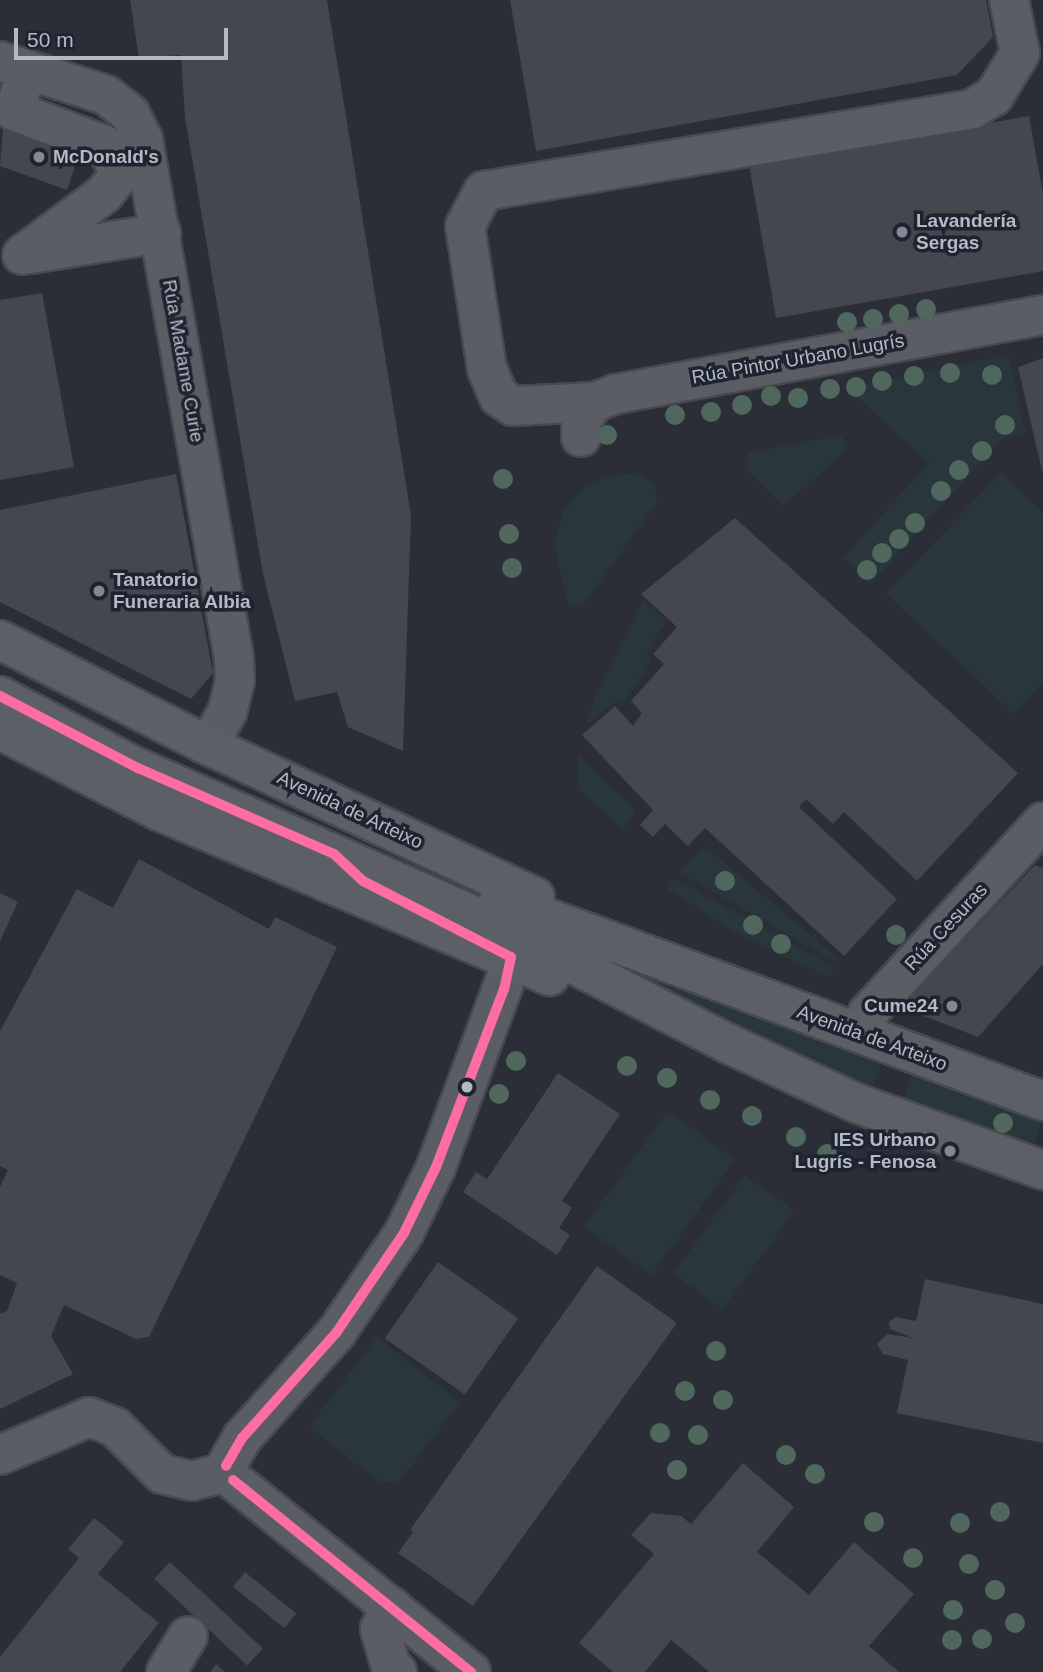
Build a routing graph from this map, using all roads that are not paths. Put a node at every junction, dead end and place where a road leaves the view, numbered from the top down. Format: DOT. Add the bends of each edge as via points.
graph roads {
  1 [pos="1009,0"];
  2 [pos="14,66"];
  3 [pos="161,233"];
  4 [pos="11,257"];
  5 [pos="1043,315"];
  6 [pos="594,401"];
  7 [pos="581,437"];
  8 [pos="0,640"];
  9 [pos="0,675"];
  10 [pos="0,696"];
  11 [pos="0,730"];
  12 [pos="203,743"];
  13 [pos="1043,822"];
  14 [pos="334,854"];
  15 [pos="512,962"];
  16 [pos="702,976"];
  17 [pos="874,1038"];
  18 [pos="729,1044"];
  19 [pos="1043,1101"];
  20 [pos="1043,1170"];
  21 [pos="0,1455"];
  22 [pos="224,1474"];
  23 [pos="392,1607"];
  24 [pos="188,1636"];
  25 [pos="166,1672"];
  26 [pos="397,1672"];
  27 [pos="471,1672"];
  1 -- 6 [label="street, Rúa Pintor Urbano Lugrís" via="1020,53 994,96 972,109 484,191 465,226 487,369 499,397 513,406"];
  2 -- 3 [label="street, Rúa Madame Curie" via="106,95 130,114 143,139"];
  2 -- 4 [label="street" via="14,111 104,145 118,168 104,194"];
  3 -- 4 [label="street"];
  3 -- 12 [label="street, Rúa Madame Curie" via="234,658 235,681 227,712 215,734"];
  5 -- 6 [label="street, Rúa Pintor Urbano Lugrís" via="650,386"];
  6 -- 7 [label="street" via="581,420"];
  8 -- 12 [label="main road, Avenida de Arteixo"];
  9 -- 16 [label="main road, Avenida de Arteixo" via="147,750 351,840"];
  10 -- 14 [label="main road" via="138,768"];
  11 -- 15 [label="main road" via="162,812"];
  12 -- 16 [label="main road, Avenida de Arteixo"];
  13 -- 17 [label="street, Rúa Cesuras" via="868,1013 867,1026"];
  14 -- 15 [label="street" via="363,881 495,945"];
  14 -- 18 [label="main road" via="540,946"];
  15 -- 18 [label="main road"];
  15 -- 22 [label="street" via="436,1167 404,1233 336,1333 242,1438"];
  16 -- 17 [label="main road, Avenida de Arteixo"];
  17 -- 19 [label="main road, Avenida de Arteixo"];
  18 -- 20 [label="main road" via="856,1103"];
  21 -- 22 [label="street" via="89,1416 115,1427 162,1474 192,1481"];
  22 -- 23 [label="street"];
  23 -- 26 [label="street" via="380,1629 390,1664"];
  23 -- 27 [label="street"];
  24 -- 25 [label="street"];
}
